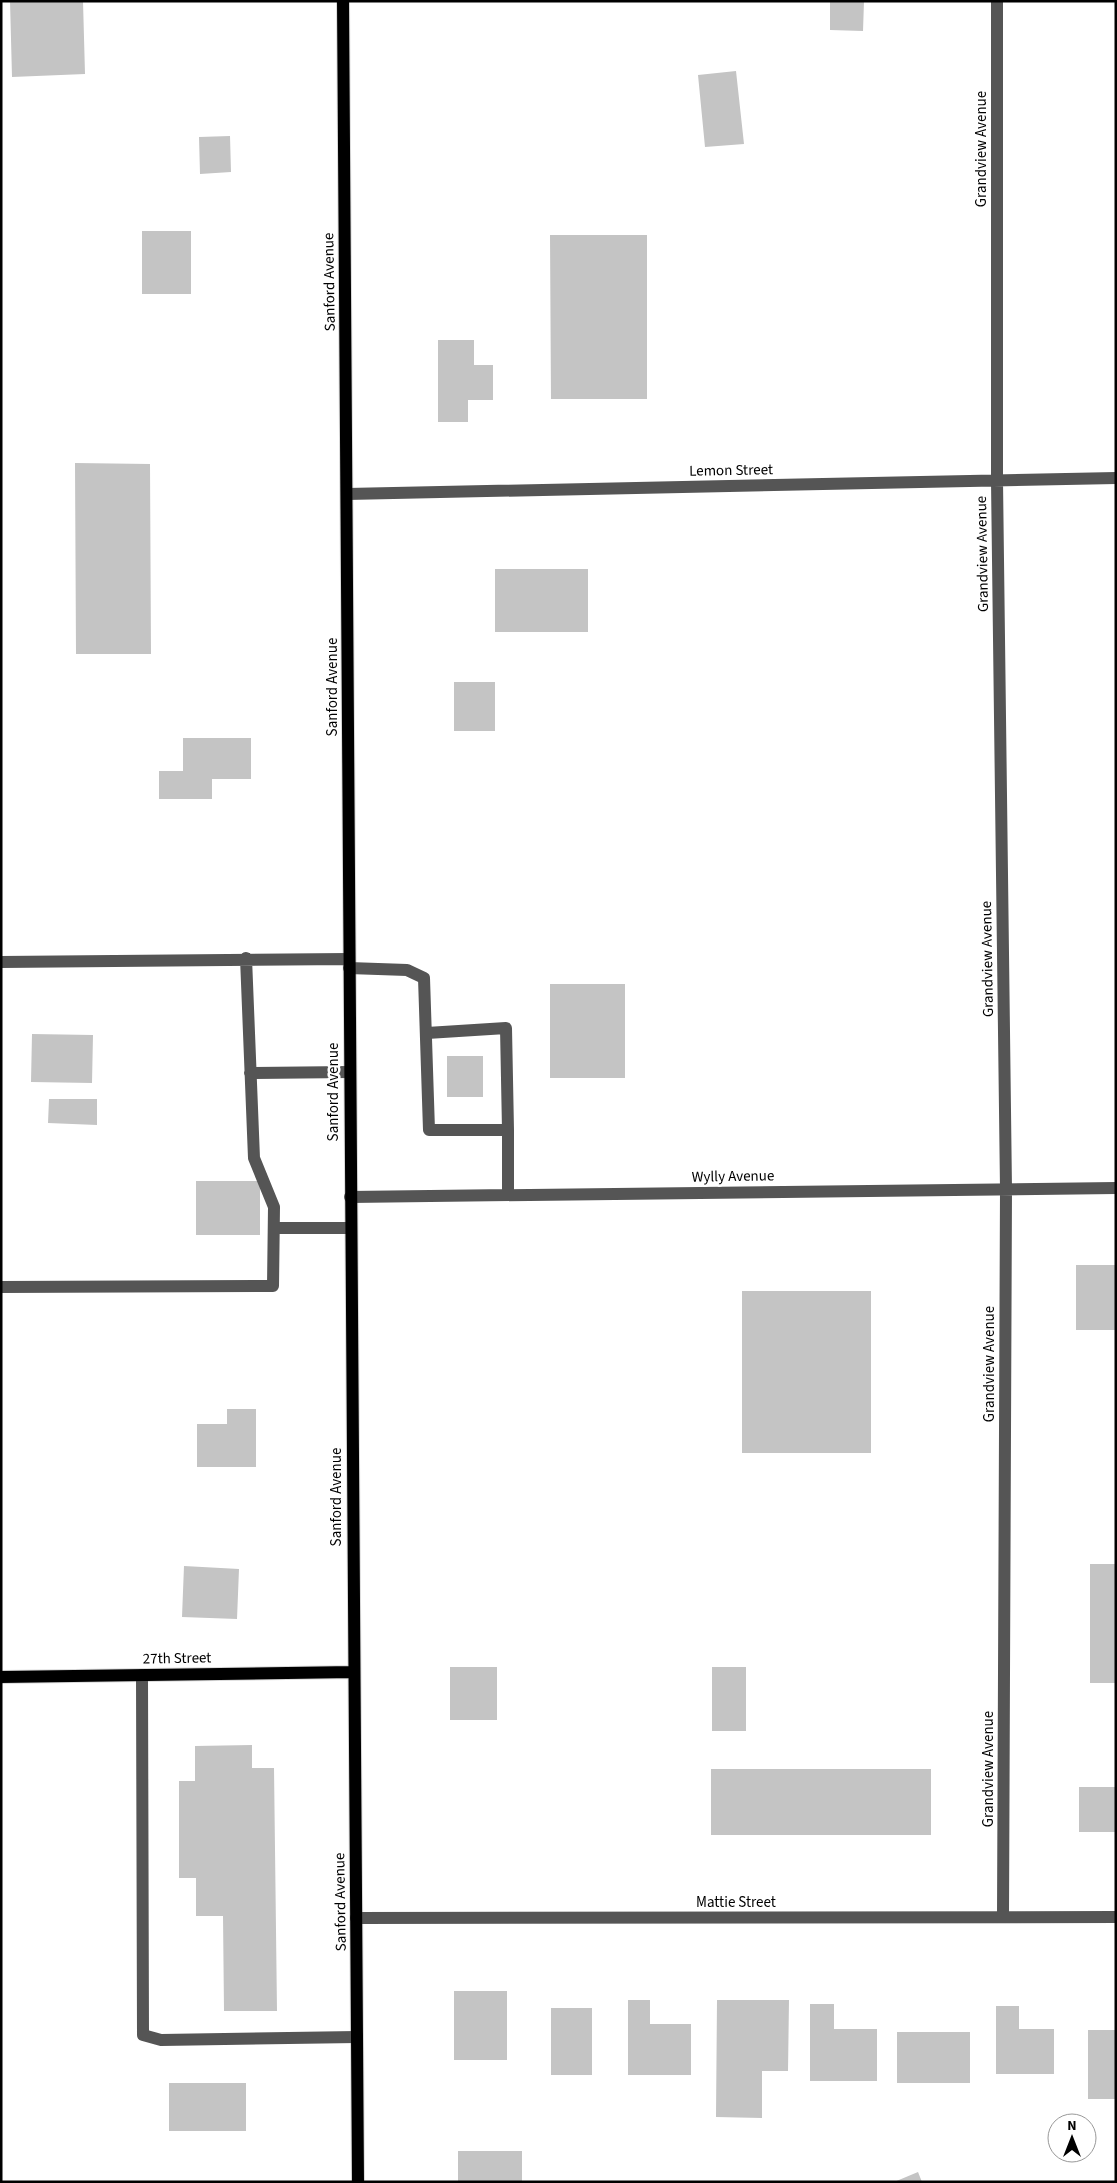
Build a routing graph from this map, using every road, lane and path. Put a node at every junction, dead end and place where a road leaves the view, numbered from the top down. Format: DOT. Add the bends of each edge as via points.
graph roads {
  1 [pos="342,1"];
  2 [pos="997,1"];
  3 [pos="1116,478"];
  4 [pos="997,481"];
  5 [pos="347,494"];
  6 [pos="246,958"];
  7 [pos="1,962"];
  8 [pos="349,963"];
  9 [pos="427,1033"];
  10 [pos="350,1072"];
  11 [pos="250,1073"];
  12 [pos="508,1130"];
  13 [pos="1116,1188"];
  14 [pos="1006,1189"];
  15 [pos="508,1195"];
  16 [pos="350,1197"];
  17 [pos="274,1228"];
  18 [pos="350,1228"];
  19 [pos="1,1287"];
  20 [pos="353,1672"];
  21 [pos="142,1675"];
  22 [pos="1,1677"];
  23 [pos="1003,1917"];
  24 [pos="1116,1917"];
  25 [pos="356,1918"];
  26 [pos="357,2037"];
  27 [pos="358,2182"];
  1 -- 5 [label="main road, Sanford Avenue"];
  2 -- 4 [label="street, Grandview Avenue"];
  3 -- 4 [label="street, Lemon Street"];
  4 -- 5 [label="street, Lemon Street"];
  4 -- 14 [label="street, Grandview Avenue"];
  5 -- 8 [label="main road, Sanford Avenue"];
  6 -- 7 [label="street"];
  6 -- 8 [label="street"];
  6 -- 11 [label="street"];
  8 -- 9 [label="street" via="407,970 424,978"];
  8 -- 10 [label="main road, Sanford Avenue"];
  9 -- 12 [label="street" via="429,1130"];
  9 -- 12 [label="street" via="506,1028"];
  10 -- 11 [label="street"];
  10 -- 16 [label="main road, Sanford Avenue"];
  11 -- 17 [label="street" via="254,1158 274,1207"];
  12 -- 15 [label="street"];
  13 -- 14 [label="street, Wylly Avenue"];
  14 -- 15 [label="street, Wylly Avenue"];
  14 -- 23 [label="street, Grandview Avenue"];
  15 -- 16 [label="street, Wylly Avenue"];
  16 -- 18 [label="main road, Sanford Avenue"];
  17 -- 18 [label="street"];
  17 -- 19 [label="street" via="272,1286"];
  18 -- 20 [label="main road, Sanford Avenue"];
  20 -- 21 [label="main road, 27th Street"];
  20 -- 25 [label="main road, Sanford Avenue"];
  21 -- 22 [label="main road, 27th Street"];
  21 -- 26 [label="street" via="143,2035 161,2040"];
  23 -- 24 [label="street, Mattie Street"];
  23 -- 25 [label="street, Mattie Street"];
  25 -- 26 [label="main road, Sanford Avenue"];
  26 -- 27 [label="main road, Sanford Avenue"];
}
